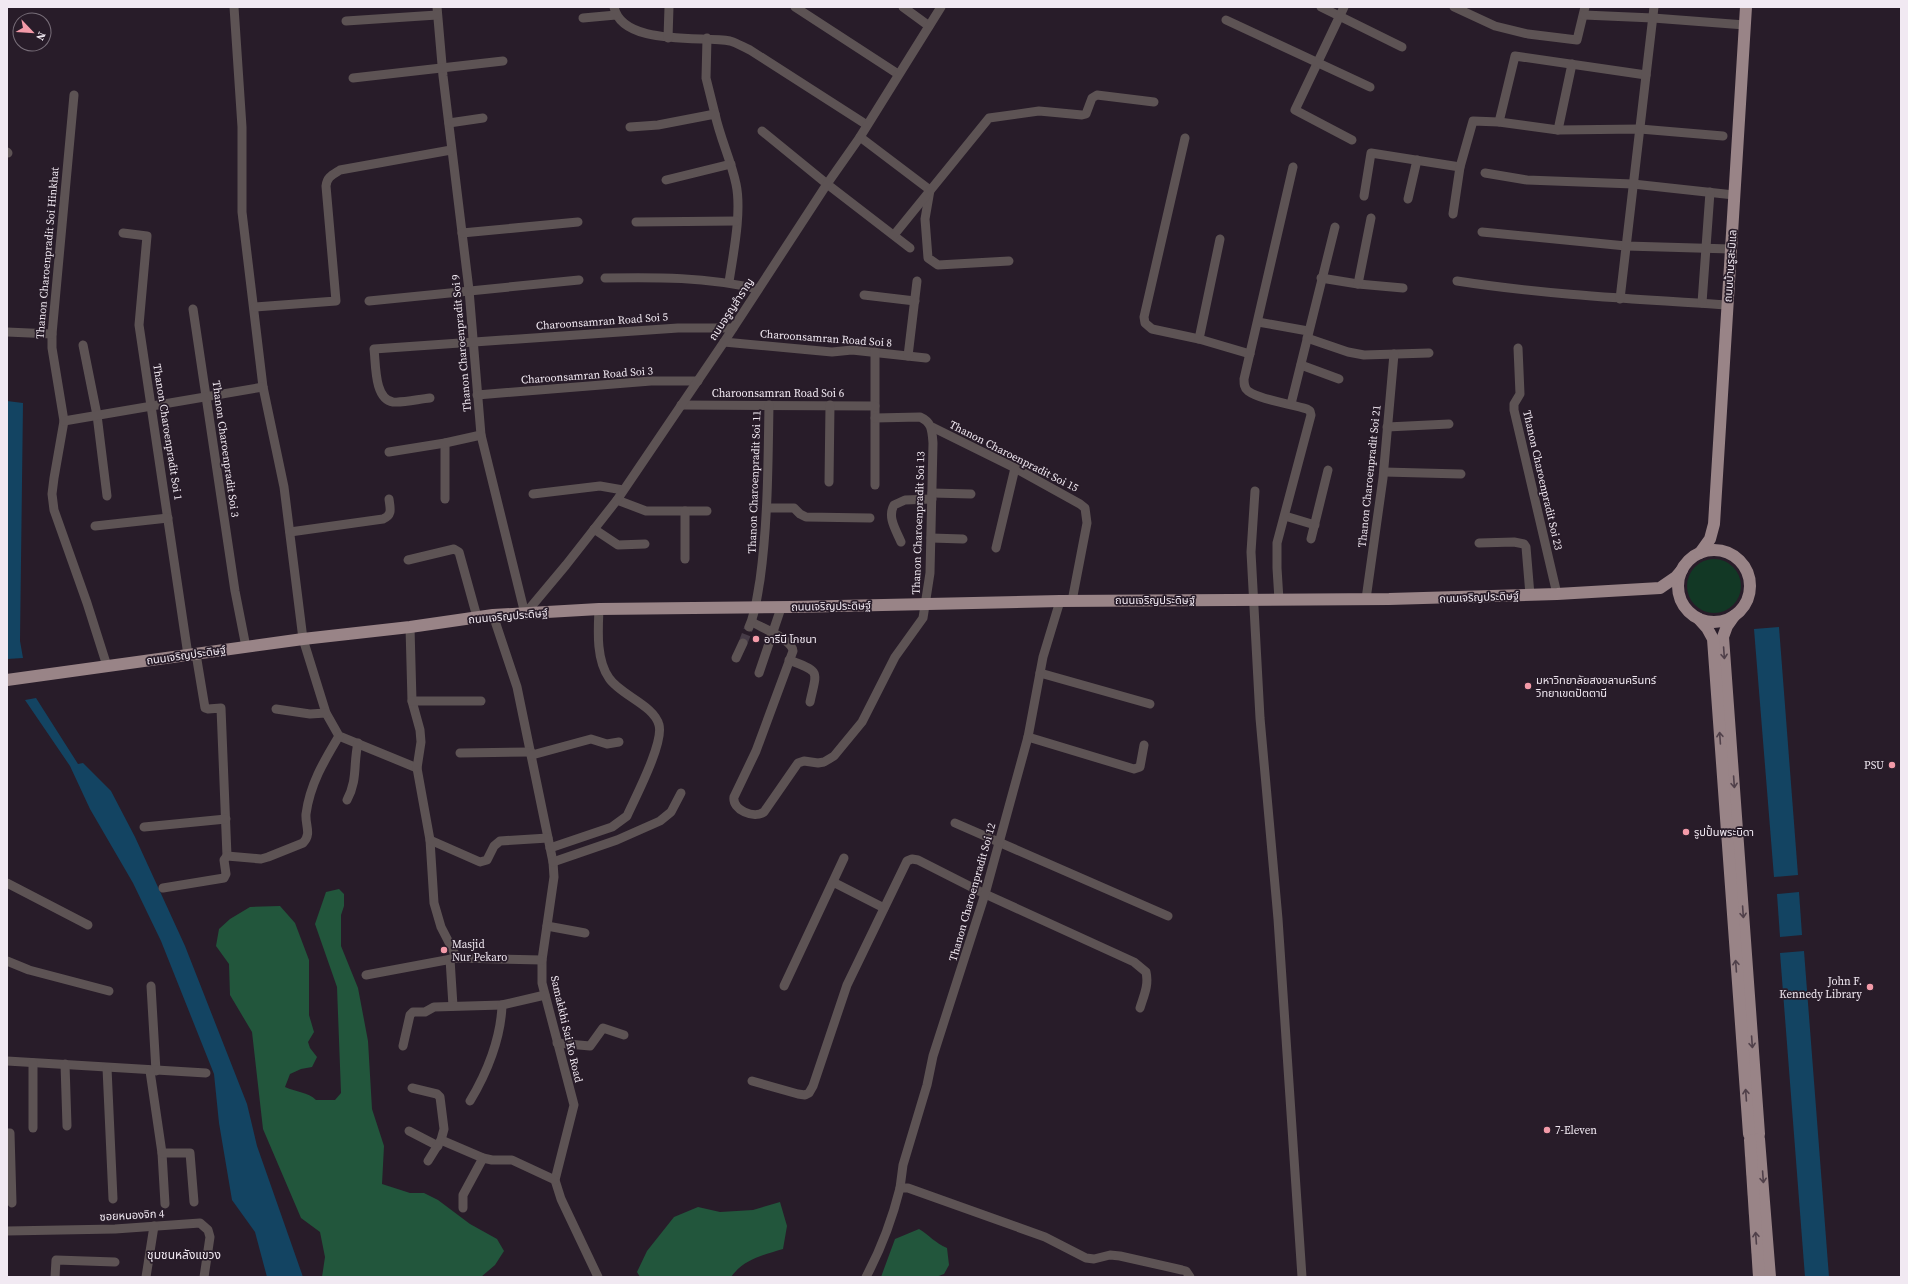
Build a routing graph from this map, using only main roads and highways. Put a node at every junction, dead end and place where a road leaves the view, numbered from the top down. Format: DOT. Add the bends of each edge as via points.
graph roads {
  1 [pos="1746,7"];
  2 [pos="1714,524"];
  3 [pos="1700,553"];
  4 [pos="1731,554"];
  5 [pos="1682,570"];
  6 [pos="1660,588"];
  7 [pos="1682,603"];
  8 [pos="1734,616"];
  9 [pos="1699,619"];
  10 [pos="7,680"];
  11 [pos="1754,1137"];
  12 [pos="1759,1277"];
  13 [pos="1770,1277"];
  1 -- 2 [label="main road, ถนนบ้านรูสะมิแล"];
  2 -- 3 [label="main road, ถนนบ้านรูสะมิแล" via="1710,539"];
  2 -- 4 [label="main road, ถนนบ้านรูสะมิแล" via="1717,538"];
  3 -- 4 [label="main road" via="1715,550"];
  3 -- 5 [label="main road" via="1689,560"];
  4 -- 8 [label="main road" via="1743,563 1747,570 1750,589 1743,609"];
  5 -- 6 [label="main road"];
  5 -- 7 [label="main road" via="1678,587"];
  6 -- 7 [label="main road"];
  6 -- 10 [label="main road, ถนนเจริญประดิษฐ์" via="1557,594 1366,599 1066,601 599,610 493,615"];
  7 -- 9 [label="main road" via="1686,610"];
  8 -- 9 [label="main road" via="1723,622"];
  8 -- 11 [label="main road, one-way" via="1723,637"];
  11 -- 9 [label="main road, one-way" via="1713,640"];
  12 -- 11 [label="main road, one-way"];
  11 -- 13 [label="main road, one-way"];
}
